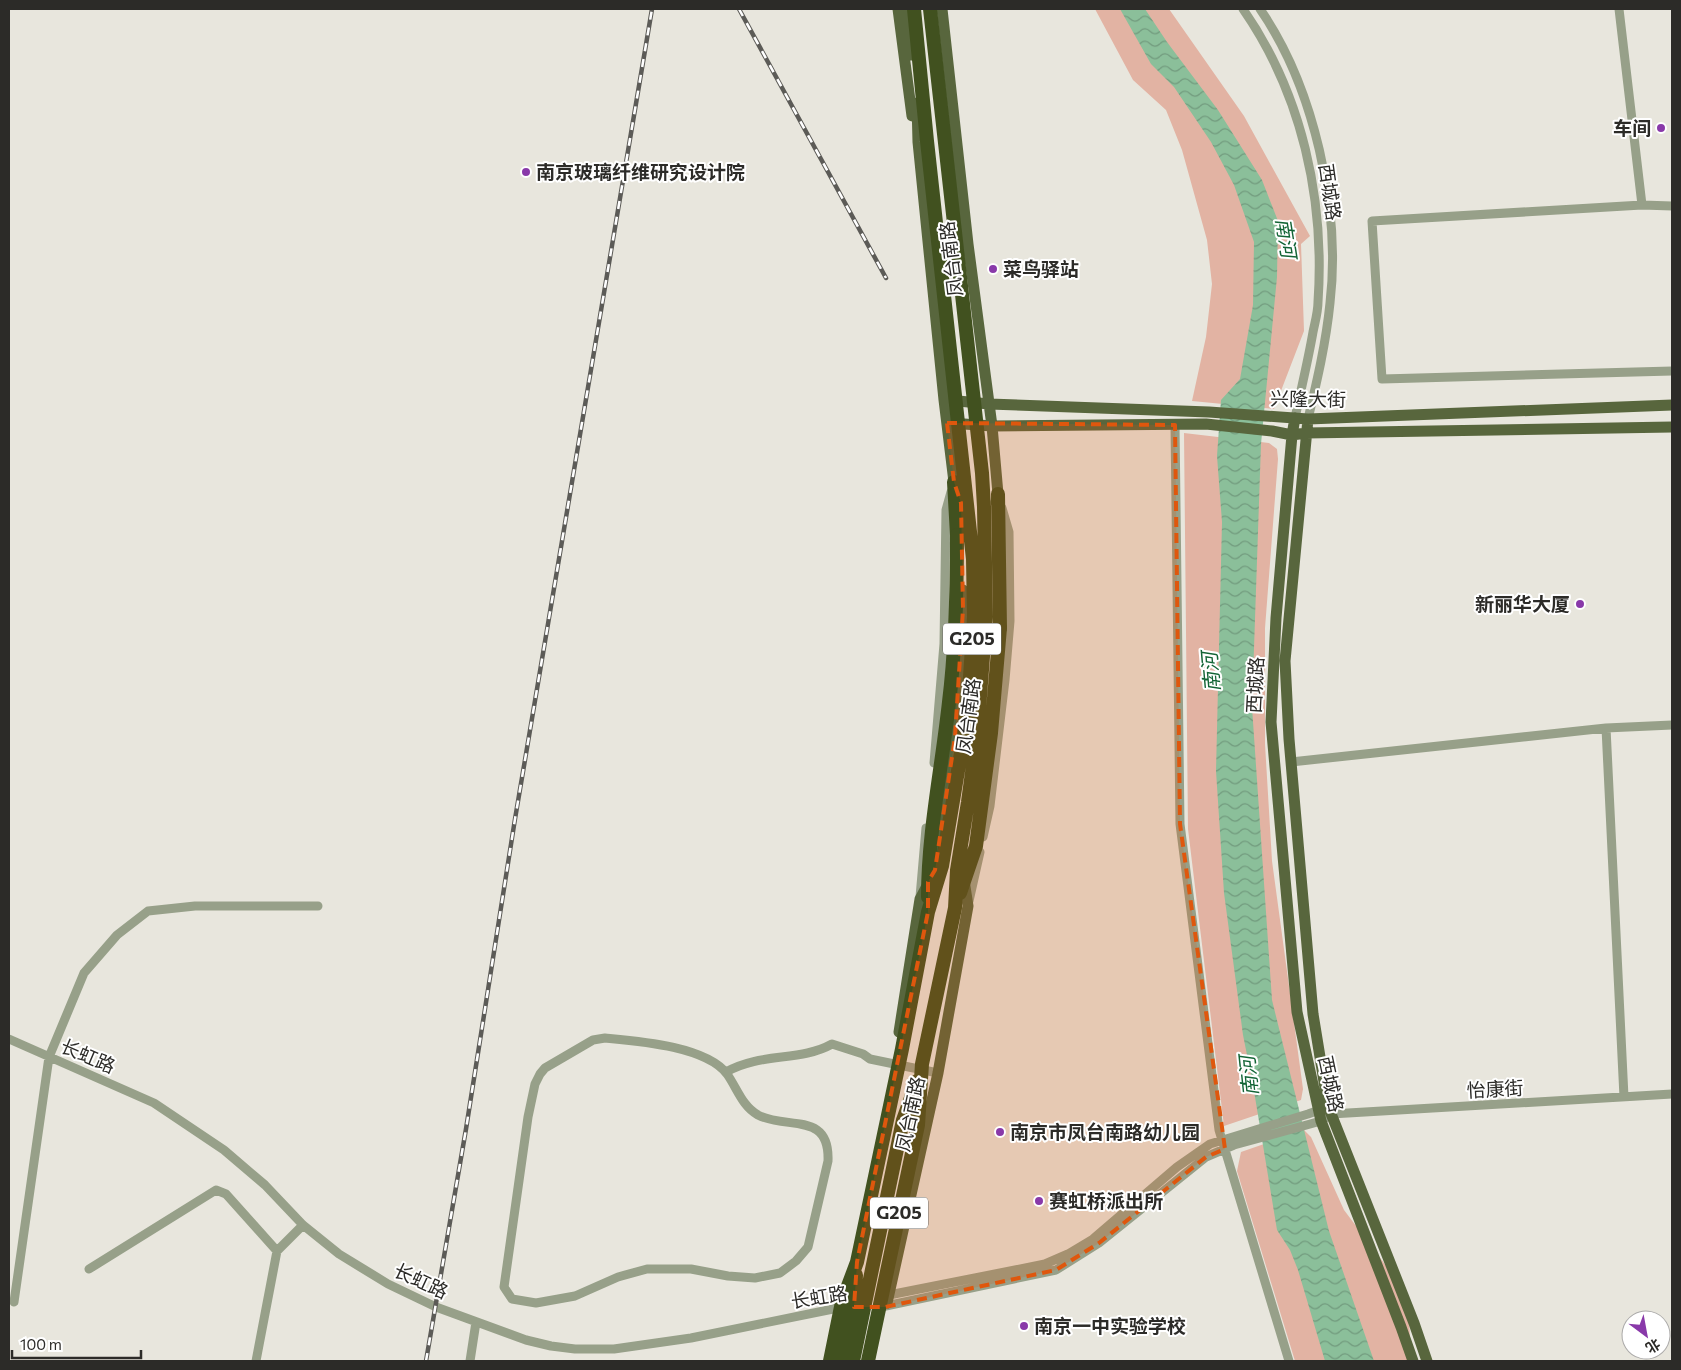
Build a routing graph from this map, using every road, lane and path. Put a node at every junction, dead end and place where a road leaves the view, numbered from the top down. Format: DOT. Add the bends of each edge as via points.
graph roads {
  1 [pos="898,9"];
  2 [pos="907,9"];
  3 [pos="914,9"];
  4 [pos="930,9"];
  5 [pos="942,9"];
  6 [pos="1243,9"];
  7 [pos="1260,9"];
  8 [pos="1619,9"];
  9 [pos="918,142"];
  10 [pos="1642,205"];
  11 [pos="1672,206"];
  12 [pos="1310,350"];
  13 [pos="1323,353"];
  14 [pos="1672,372"];
  15 [pos="944,400"];
  16 [pos="989,404"];
  17 [pos="1672,405"];
  18 [pos="1295,418"];
  19 [pos="1308,419"];
  20 [pos="947,423"];
  21 [pos="1175,425"];
  22 [pos="992,426"];
  23 [pos="1672,427"];
  24 [pos="1306,433"];
  25 [pos="1292,435"];
  26 [pos="954,482"];
  27 [pos="998,494"];
  28 [pos="1672,724"];
  29 [pos="1606,728"];
  30 [pos="1291,762"];
  31 [pos="920,899"];
  32 [pos="318,906"];
  33 [pos="961,907"];
  34 [pos="928,912"];
  35 [pos="9,1039"];
  36 [pos="49,1057"];
  37 [pos="922,1064"];
  38 [pos="893,1065"];
  39 [pos="726,1072"];
  40 [pos="938,1073"];
  41 [pos="1672,1094"];
  42 [pos="1624,1097"];
  43 [pos="1320,1115"];
  44 [pos="1224,1144"];
  45 [pos="303,1225"];
  46 [pos="277,1251"];
  47 [pos="857,1262"];
  48 [pos="89,1269"];
  49 [pos="889,1295"];
  50 [pos="14,1302"];
  51 [pos="844,1307"];
  52 [pos="885,1307"];
  53 [pos="476,1322"];
  54 [pos="256,1361"];
  55 [pos="470,1361"];
  56 [pos="830,1361"];
  57 [pos="843,1361"];
  58 [pos="853,1361"];
  59 [pos="868,1361"];
  60 [pos="875,1361"];
  61 [pos="1290,1361"];
  62 [pos="1413,1361"];
  63 [pos="1427,1361"];
  1 -- 9 [label="main road, 凤台南路" via="910,106"];
  2 -- 9 [label="main road, 凤台南路" via="918,104"];
  3 -- 34 [label="highway, 凤台南路 / G205, bridge" via="973,559 974,617 963,741 942,866"];
  4 -- 33 [label="highway, 凤台南路 / G205, bridge" via="984,507 986,617 977,736 957,870"];
  5 -- 16 [label="main road, 凤台南路"];
  6 -- 12 [label="street, 西城路" via="1272,56 1290,94 1314,188 1319,244 1318,303"];
  7 -- 13 [label="street, 西城路" via="1284,50 1301,89 1316,135 1326,185 1332,240 1331,302"];
  8 -- 10 [label="street"];
  9 -- 15 [label="main road, 凤台南路"];
  10 -- 11 [label="street"];
  10 -- 14 [label="street" via="1372,220 1382,378"];
  12 -- 13 [label="street" via="1316,358"];
  12 -- 18 [label="street, 西城路"];
  13 -- 19 [label="street, 西城路"];
  15 -- 16 [label="main road, 兴隆大街"];
  15 -- 20 [label="main road, 凤台南路"];
  16 -- 18 [label="main road, 兴隆大街"];
  16 -- 22 [label="main road, 凤台南路"];
  17 -- 19 [label="main road, 兴隆大街"];
  18 -- 19 [label="main road, 兴隆大街"];
  18 -- 25 [label="main road, 西城路"];
  19 -- 24 [label="main road, 西城路"];
  20 -- 22 [label="main road, 兴隆大街"];
  20 -- 26 [label="main road, 凤台南路"];
  21 -- 22 [label="main road, 兴隆大街"];
  21 -- 25 [label="main road, 兴隆大街" via="1206,424"];
  21 -- 44 [label="street" via="1180,824 1219,1130"];
  22 -- 27 [label="main road, 凤台南路"];
  23 -- 24 [label="main road, 兴隆大街"];
  24 -- 25 [label="main road, 兴隆大街"];
  24 -- 30 [label="main road, 西城路" via="1285,661"];
  25 -- 43 [label="main road, 西城路" via="1276,618 1271,722 1297,1012"];
  26 -- 31 [label="street" via="946,510 944,644"];
  26 -- 31 [label="main road, 凤台南路" via="961,503 963,609 960,679 955,737 935,870"];
  26 -- 34 [label="highway, bridge" via="957,535 953,658 931,834"];
  27 -- 33 [label="main road, 凤台南路" via="993,517 995,608 992,686"];
  27 -- 33 [label="highway, bridge" via="1000,628 991,733 976,846"];
  27 -- 33 [label="street" via="1009,532 1010,621 1005,680 990,806"];
  28 -- 29 [label="street"];
  29 -- 30 [label="street"];
  29 -- 42 [label="street"];
  30 -- 43 [label="main road, 西城路"];
  31 -- 38 [label="main road, 凤台南路"];
  32 -- 36 [label="street" via="195,906 148,911 117,935 84,973"];
  33 -- 37 [label="highway, 凤台南路 / G205, bridge"];
  33 -- 40 [label="main road, 凤台南路"];
  34 -- 47 [label="highway, 凤台南路 / G205, bridge"];
  35 -- 36 [label="street, 长虹路"];
  36 -- 45 [label="street, 长虹路" via="162,1108 224,1150 265,1185"];
  36 -- 50 [label="street"];
  37 -- 58 [label="highway, bridge" via="903,1120"];
  37 -- 59 [label="highway, 凤台南路 / G205, bridge" via="918,1125"];
  38 -- 39 [label="street" via="832,1044 794,1055 763,1058"];
  38 -- 40 [label="street"];
  38 -- 51 [label="main road, 凤台南路"];
  39 -- 39 [label="street" via="684,1049 605,1038 593,1040 545,1068 535,1084 511,1232 504,1287 512,1299 536,1303 575,1296 618,1277 647,1269 691,1269 755,1278 780,1273 796,1261 808,1247 828,1161 825,1141 818,1131 804,1124 768,1119 748,1109"];
  40 -- 49 [label="main road, 凤台南路"];
  41 -- 42 [label="street, 怡康街"];
  42 -- 43 [label="street, 怡康街"];
  43 -- 44 [label="street, 怡康街"];
  43 -- 62 [label="main road, 西城路"];
  43 -- 63 [label="main road, 西城路" via="1414,1323"];
  44 -- 49 [label="street" via="1210,1144 1093,1239 1068,1254 1045,1264"];
  44 -- 52 [label="street, 长虹路" via="1099,1243 1056,1270"];
  44 -- 61 [label="street"];
  45 -- 46 [label="street"];
  45 -- 53 [label="street, 长虹路" via="339,1254 388,1284"];
  46 -- 48 [label="street" via="226,1194 216,1190"];
  46 -- 54 [label="street"];
  47 -- 56 [label="highway, bridge" via="842,1302"];
  47 -- 57 [label="highway, bridge" via="855,1300"];
  49 -- 52 [label="main road, 凤台南路"];
  51 -- 52 [label="street, 长虹路"];
  51 -- 53 [label="street, 长虹路" via="691,1338 614,1349 576,1350 551,1346"];
  51 -- 56 [label="main road, 凤台南路"];
  52 -- 60 [label="main road, 凤台南路"];
  53 -- 55 [label="street"];
}
